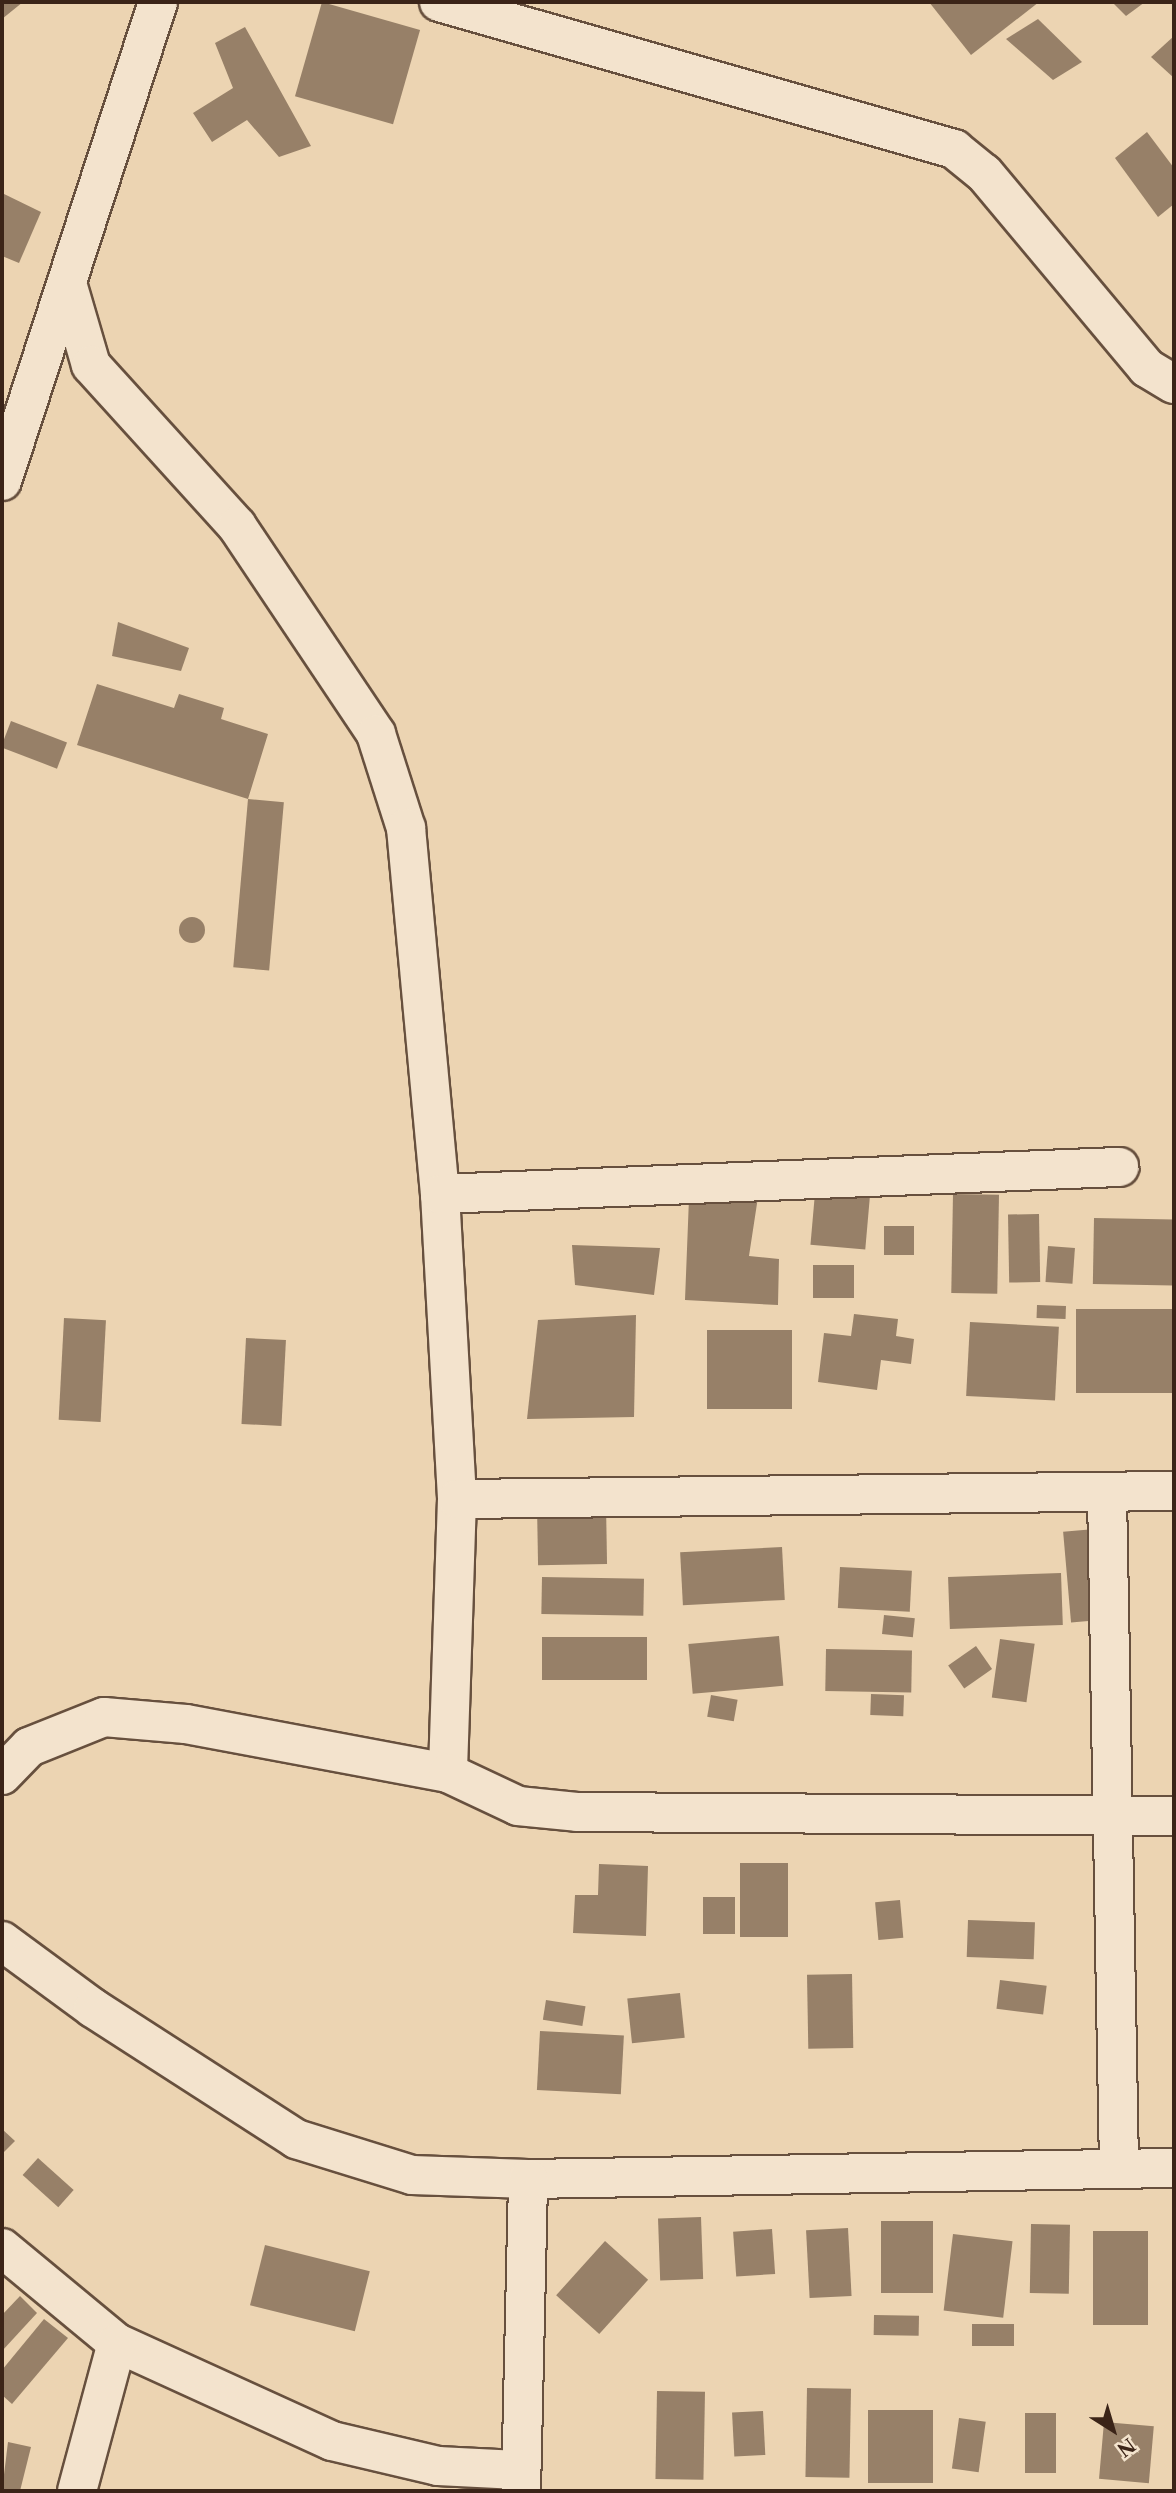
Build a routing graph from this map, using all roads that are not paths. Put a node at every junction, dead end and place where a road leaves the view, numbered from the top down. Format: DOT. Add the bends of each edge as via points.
graph roads {
  1 [pos="158,2"];
  2 [pos="439,2"];
  3 [pos="67,283"];
  4 [pos="1174,384"];
  5 [pos="2,481"];
  6 [pos="1119,1167"];
  7 [pos="440,1194"];
  8 [pos="1174,1491"];
  9 [pos="1107,1493"];
  10 [pos="457,1499"];
  11 [pos="448,1773"];
  12 [pos="2,1776"];
  13 [pos="1109,1816"];
  14 [pos="1174,1816"];
  15 [pos="2,1941"];
  16 [pos="1174,2168"];
  17 [pos="1119,2169"];
  18 [pos="528,2179"];
  19 [pos="2,2248"];
  20 [pos="117,2343"];
  21 [pos="519,2481"];
  22 [pos="77,2491"];
  1 -- 3 [label="street"];
  2 -- 4 [label="street" via="954,149 984,173 1147,368"];
  3 -- 5 [label="street"];
  3 -- 7 [label="street" via="91,365 237,526 376,734 406,828"];
  6 -- 7 [label="street"];
  7 -- 10 [label="street"];
  8 -- 9 [label="street"];
  9 -- 10 [label="street"];
  9 -- 13 [label="street"];
  10 -- 11 [label="street"];
  11 -- 12 [label="street" via="186,1724 104,1717 29,1747"];
  11 -- 13 [label="street" via="518,1806 577,1812"];
  13 -- 14 [label="street"];
  13 -- 17 [label="street"];
  15 -- 18 [label="street" via="93,2008 296,2139 412,2175"];
  16 -- 17 [label="street"];
  17 -- 18 [label="street"];
  18 -- 21 [label="street"];
  19 -- 20 [label="street"];
  20 -- 21 [label="street" via="332,2441"];
  20 -- 22 [label="street"];
}
